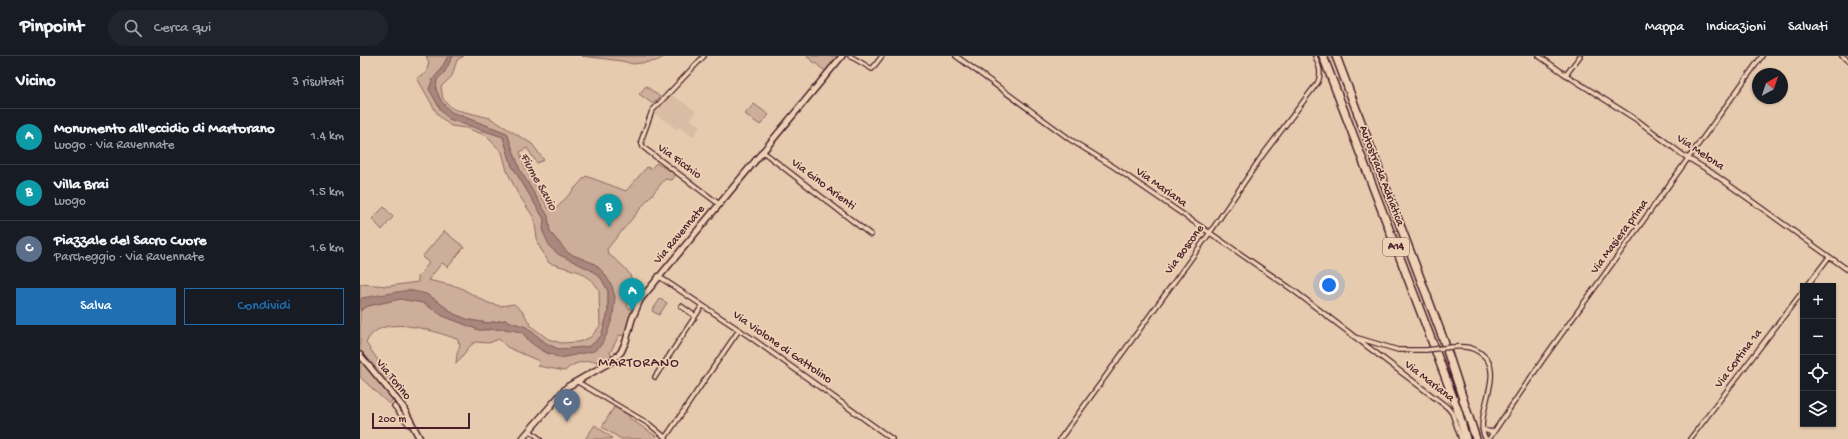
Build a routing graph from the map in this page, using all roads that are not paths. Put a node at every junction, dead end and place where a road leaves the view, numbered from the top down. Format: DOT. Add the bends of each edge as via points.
graph roads {
  1 [pos="704,56"];
  2 [pos="842,56"];
  3 [pos="850,56"];
  4 [pos="882,56"];
  5 [pos="956,56"];
  6 [pos="1315,56"];
  7 [pos="1323,56"];
  8 [pos="1336,56"];
  9 [pos="1540,56"];
  10 [pos="1580,56"];
  11 [pos="1762,56"];
  12 [pos="1842,56"];
  13 [pos="1848,60"];
  14 [pos="1566,75"];
  15 [pos="762,151"];
  16 [pos="1689,159"];
  17 [pos="719,204"];
  18 [pos="1209,234"];
  19 [pos="872,235"];
  20 [pos="1829,257"];
  21 [pos="1848,270"];
  22 [pos="658,276"];
  23 [pos="1809,283"];
  24 [pos="1800,295"];
  25 [pos="681,306"];
  26 [pos="702,306"];
  27 [pos="695,316"];
  28 [pos="739,330"];
  29 [pos="1355,337"];
  30 [pos="360,355"];
  31 [pos="655,377"];
  32 [pos="576,381"];
  33 [pos="394,406"];
  34 [pos="402,416"];
  35 [pos="409,418"];
  36 [pos="409,425"];
  37 [pos="1482,429"];
  38 [pos="529,430"];
  39 [pos="1495,430"];
  40 [pos="666,438"];
  41 [pos="420,439"];
  42 [pos="522,439"];
  43 [pos="540,439"];
  44 [pos="892,439"];
  45 [pos="1060,439"];
  46 [pos="1461,439"];
  47 [pos="1466,439"];
  48 [pos="1476,439"];
  49 [pos="1488,439"];
  50 [pos="1690,439"];
  1 -- 17 [label="street, Via Ficchio" via="652,111 641,141 643,147"];
  2 -- 15 [label="main road, Via Ravennate"];
  3 -- 4 [label="street" via="872,69"];
  5 -- 18 [label="street, Via Mariana" via="1071,140"];
  6 -- 18 [label="street, Via Boscone" via="1321,70 1318,82 1262,156"];
  7 -- 47 [label="highway, Autostrada Adriatica / A14" via="1436,352"];
  8 -- 48 [label="highway, Autostrada Adriatica / A14" via="1444,341"];
  9 -- 14 [label="street, Via Melona"];
  10 -- 14 [label="street"];
  11 -- 16 [label="street, Via Masiera prima"];
  12 -- 13 [label="street"];
  14 -- 16 [label="street, Via Melona" via="1636,120"];
  15 -- 17 [label="main road, Via Ravennate"];
  15 -- 19 [label="street, Via Gino Arienti"];
  16 -- 20 [label="street, Via Melona"];
  16 -- 39 [label="street, Via Masiera prima"];
  17 -- 22 [label="main road, Via Ravennate"];
  18 -- 29 [label="street, Via Mariana" via="1293,290"];
  18 -- 45 [label="street, Via Boscone"];
  20 -- 21 [label="street, Via Melona"];
  20 -- 23 [label="street"];
  22 -- 26 [label="street, Via Violone di Gattolino"];
  22 -- 32 [label="main road, Via Ravennate" via="640,300 621,352 612,361"];
  24 -- 50 [label="street, Via Cortina 1a"];
  25 -- 27 [label="street"];
  26 -- 27 [label="street"];
  26 -- 28 [label="street, Via Violone di Gattolino"];
  27 -- 31 [label="street"];
  28 -- 40 [label="street"];
  28 -- 44 [label="street, Via Violone di Gattolino"];
  29 -- 37 [label="street, Via Mariana, bridge" via="1398,350 1452,347 1472,348 1482,353 1491,369"];
  29 -- 46 [label="street, Via Mariana" via="1447,407 1452,413"];
  30 -- 35 [label="main road, Via Torino" via="403,407"];
  32 -- 38 [label="main road, Via Ravennate"];
  32 -- 40 [label="street" via="649,424"];
  33 -- 34 [label="street"];
  34 -- 35 [label="street"];
  34 -- 36 [label="street"];
  35 -- 41 [label="main road, Via Torino"];
  37 -- 39 [label="street" via="1490,432"];
  37 -- 49 [label="street" via="1483,435"];
  38 -- 42 [label="main road, Via Ravennate"];
  38 -- 43 [label="street"];
  39 -- 49 [label="street, Via Masiera prima"];
}
